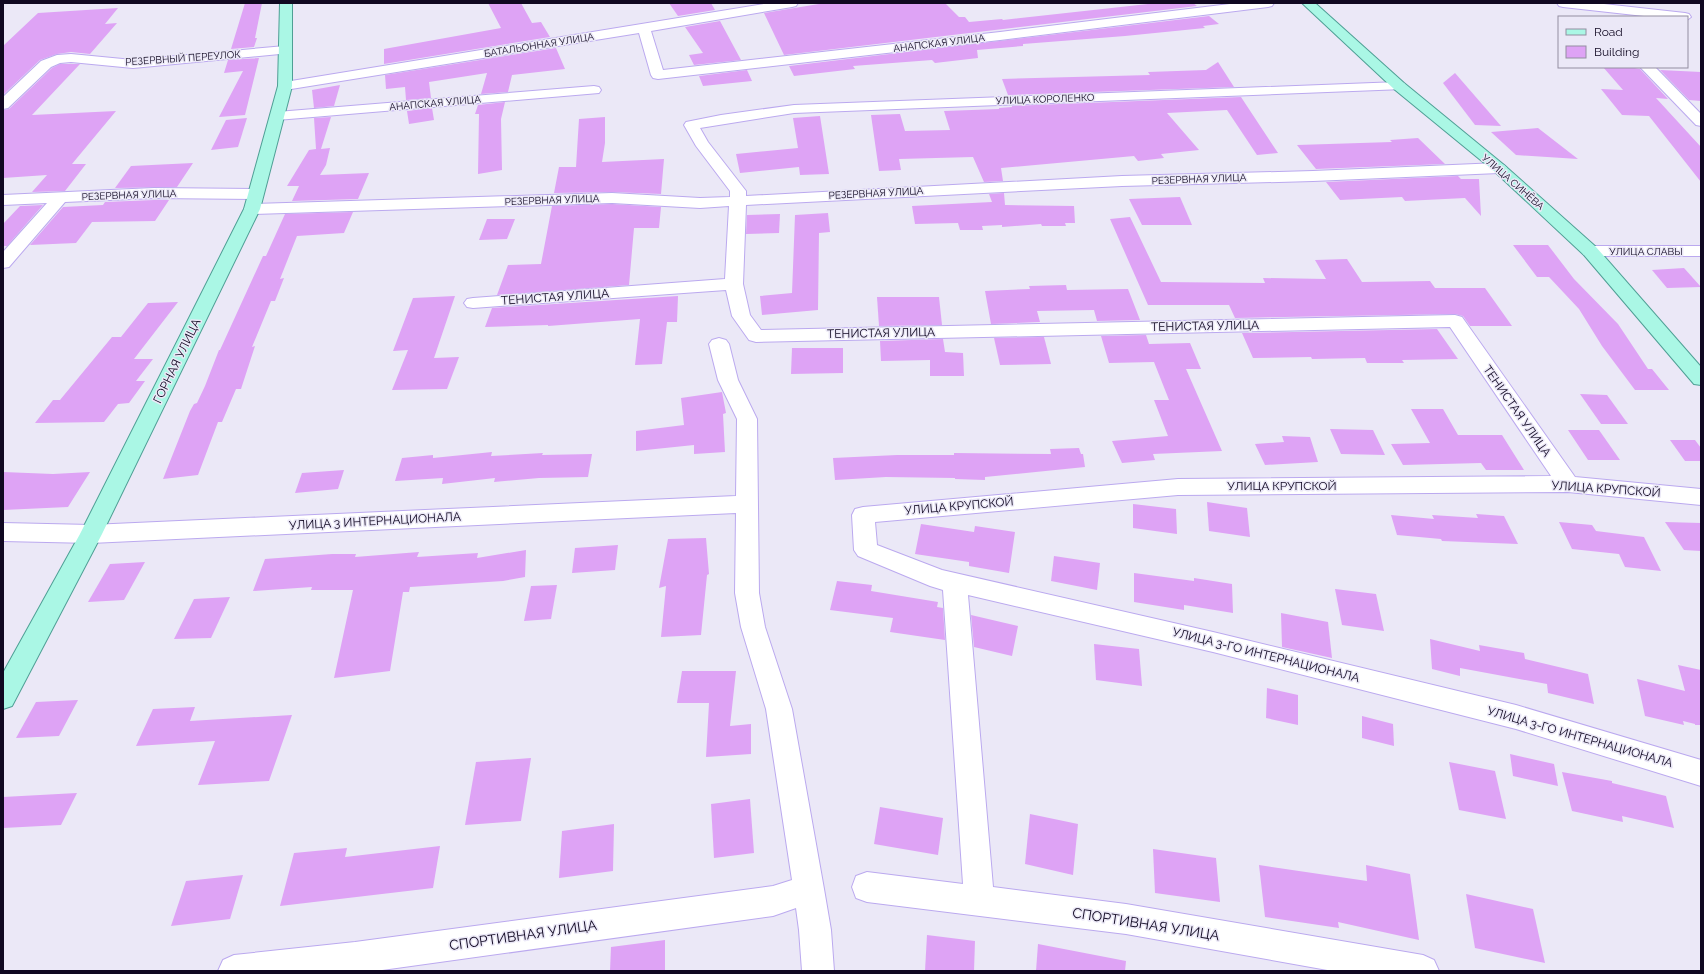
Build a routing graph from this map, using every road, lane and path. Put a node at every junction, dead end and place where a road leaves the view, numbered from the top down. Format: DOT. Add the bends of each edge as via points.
graph roads {
  1 [pos="286,3"];
  2 [pos="792,3"];
  3 [pos="1268,3"];
  4 [pos="1308,3"];
  5 [pos="1563,3"];
  6 [pos="1586,5"];
  7 [pos="1597,16"];
  8 [pos="1673,16"];
  9 [pos="644,28"];
  10 [pos="286,50"];
  11 [pos="1648,68"];
  12 [pos="285,86"];
  13 [pos="1399,86"];
  14 [pos="594,90"];
  15 [pos="3,105"];
  16 [pos="277,116"];
  17 [pos="1701,122"];
  18 [pos="1499,168"];
  19 [pos="61,197"];
  20 [pos="3,200"];
  21 [pos="737,200"];
  22 [pos="253,201"];
  23 [pos="1590,251"];
  24 [pos="1701,251"];
  25 [pos="3,262"];
  26 [pos="734,284"];
  27 [pos="473,304"];
  28 [pos="719,344"];
  29 [pos="1701,379"];
  30 [pos="1568,484"];
  31 [pos="1701,498"];
  32 [pos="746,504"];
  33 [pos="864,515"];
  34 [pos="3,532"];
  35 [pos="91,534"];
  36 [pos="954,583"];
  37 [pos="3,698"];
  38 [pos="1701,773"];
  39 [pos="867,887"];
  40 [pos="809,889"];
  41 [pos="979,901"];
  42 [pos="234,971"];
  43 [pos="818,971"];
  44 [pos="1423,971"];
  1 -- 10 [label="main road, ГОРНАЯ УЛИЦА"];
  2 -- 9 [label="street, БАТАЛЬОННАЯ УЛИЦА"];
  3 -- 9 [label="street, АНАПСКАЯ УЛИЦА" via="658,75"];
  4 -- 13 [label="main road, УЛИЦА СИНЁВА"];
  5 -- 6 [label="street"];
  6 -- 7 [label="street"];
  6 -- 8 [label="street"];
  9 -- 12 [label="street, БАТАЛЬОННАЯ УЛИЦА"];
  10 -- 12 [label="main road, ГОРНАЯ УЛИЦА"];
  10 -- 15 [label="street, РЕЗЕРВНЫЙ ПЕРЕУЛОК" via="133,64 58,59 46,64"];
  11 -- 17 [label="street"];
  12 -- 16 [label="main road, ГОРНАЯ УЛИЦА"];
  13 -- 18 [label="main road, УЛИЦА СИНЁВА"];
  13 -- 21 [label="street, УЛИЦА КОРОЛЕНКО" via="794,109 692,125 701,143 738,191"];
  14 -- 16 [label="street, АНАПСКАЯ УЛИЦА"];
  16 -- 22 [label="main road, ГОРНАЯ УЛИЦА"];
  18 -- 21 [label="street, РЕЗЕРВНАЯ УЛИЦА" via="1122,181"];
  18 -- 23 [label="main road, УЛИЦА СИНЁВА"];
  19 -- 20 [label="street, РЕЗЕРВНАЯ УЛИЦА"];
  19 -- 22 [label="street, РЕЗЕРВНАЯ УЛИЦА" via="154,193"];
  19 -- 25 [label="street"];
  21 -- 22 [label="street, РЕЗЕРВНАЯ УЛИЦА" via="700,203 612,198"];
  21 -- 26 [label="street"];
  22 -- 35 [label="main road, ГОРНАЯ УЛИЦА"];
  23 -- 24 [label="street, УЛИЦА СЛАВЫ"];
  23 -- 29 [label="main road, УЛИЦА СИНЁВА"];
  26 -- 27 [label="street, ТЕНИСТАЯ УЛИЦА"];
  26 -- 30 [label="street, ТЕНИСТАЯ УЛИЦА" via="741,316 756,336 1455,321"];
  28 -- 32 [label="street" via="728,380 747,419"];
  30 -- 31 [label="street, УЛИЦА КРУПСКОЙ"];
  30 -- 33 [label="street, УЛИЦА КРУПСКОЙ" via="1178,487"];
  32 -- 35 [label="street, УЛИЦА 3 ИНТЕРНАЦИОНАЛА"];
  32 -- 40 [label="street" via="746,593 753,627 779,709"];
  33 -- 36 [label="street, УЛИЦА 3-ГО ИНТЕРНАЦИОНАЛА" via="866,550"];
  34 -- 35 [label="street, УЛИЦА 3 ИНТЕРНАЦИОНАЛА"];
  35 -- 37 [label="main road, ГОРНАЯ УЛИЦА"];
  36 -- 38 [label="street, УЛИЦА 3-ГО ИНТЕРНАЦИОНАЛА" via="1213,642 1516,717"];
  36 -- 41 [label="street"];
  39 -- 41 [label="street, СПОРТИВНАЯ УЛИЦА"];
  40 -- 42 [label="street, СПОРТИВНАЯ УЛИЦА" via="774,901 355,958"];
  40 -- 43 [label="street"];
  41 -- 44 [label="street, СПОРТИВНАЯ УЛИЦА" via="1126,919"];
}
